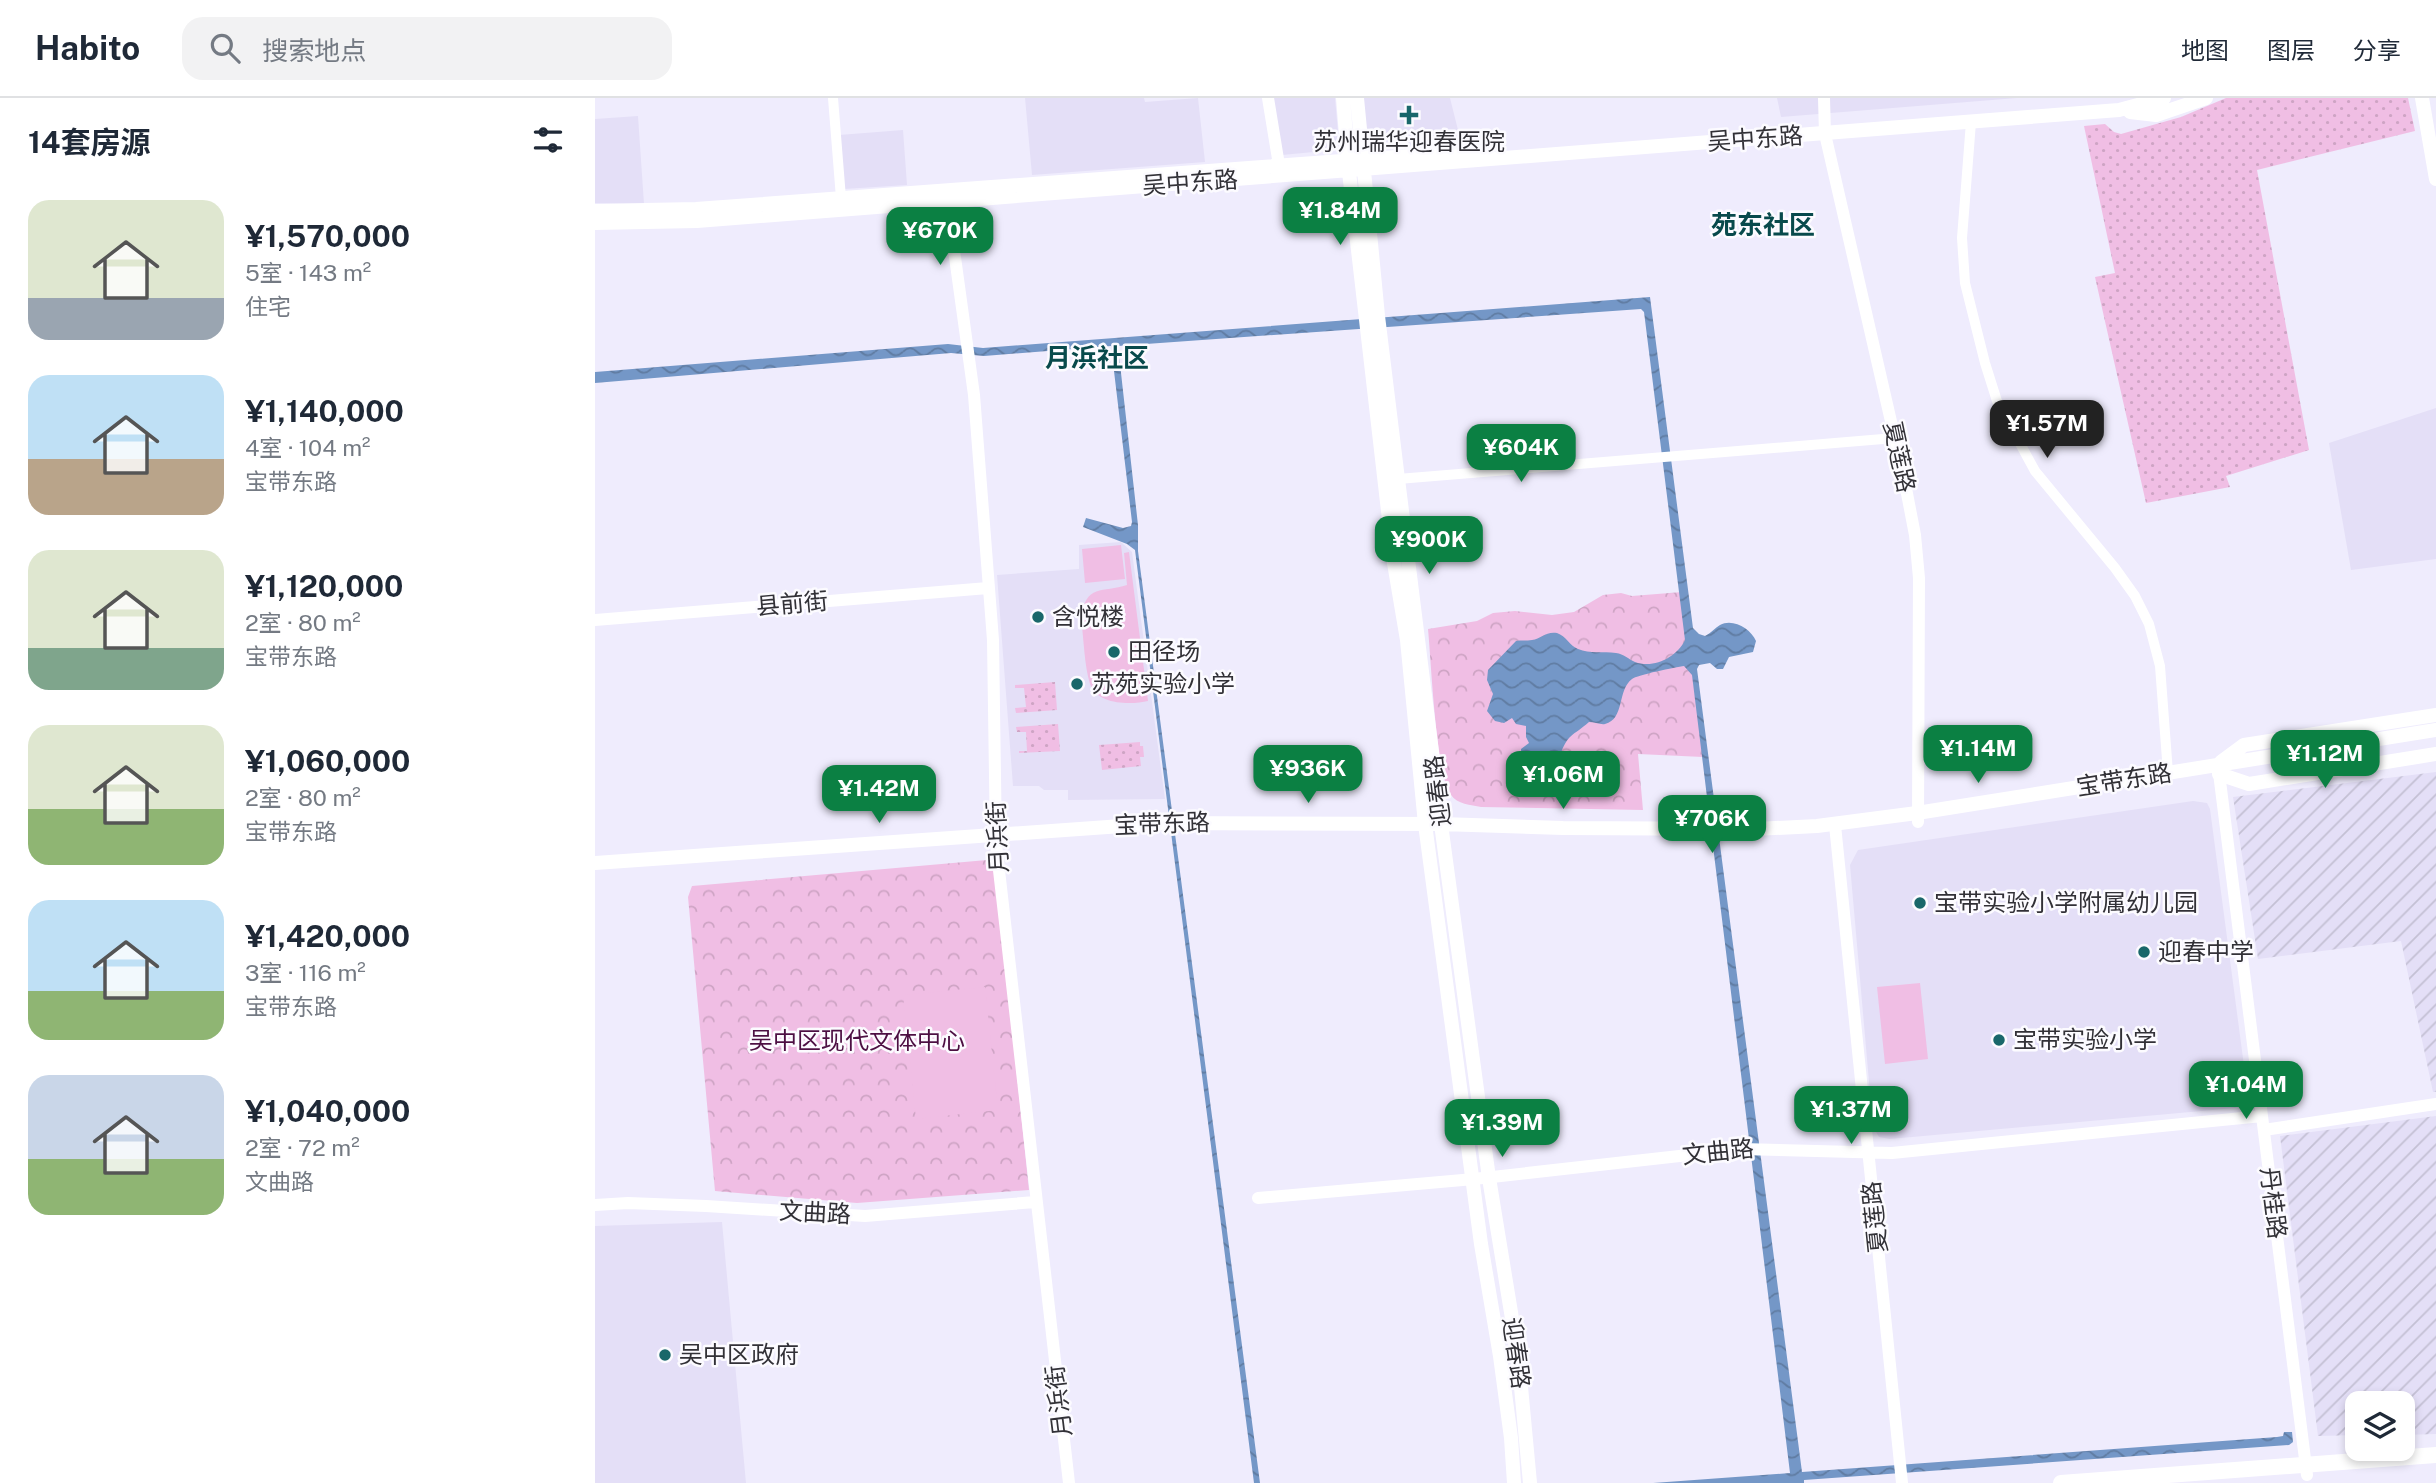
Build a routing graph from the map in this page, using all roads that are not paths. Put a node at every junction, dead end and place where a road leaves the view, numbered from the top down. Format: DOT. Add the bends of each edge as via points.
graph roads {
  1 [pos="833,98"];
  2 [pos="1268,98"];
  3 [pos="1343,98"];
  4 [pos="1357,98"];
  5 [pos="1823,98"];
  6 [pos="2134,98"];
  7 [pos="2164,98"];
  8 [pos="2206,98"];
  9 [pos="2422,98"];
  10 [pos="2119,102"];
  11 [pos="1971,122"];
  12 [pos="1825,129"];
  13 [pos="1279,165"];
  14 [pos="1356,165"];
  15 [pos="2436,179"];
  16 [pos="947,196"];
  17 [pos="841,198"];
  18 [pos="595,211"];
  19 [pos="595,223"];
  20 [pos="1373,320"];
  21 [pos="1895,438"];
  22 [pos="1398,479"];
  23 [pos="988,588"];
  24 [pos="595,620"];
  25 [pos="2436,715"];
  26 [pos="2436,730"];
  27 [pos="2436,739"];
  28 [pos="2436,754"];
  29 [pos="2218,769"];
  30 [pos="2168,772"];
  31 [pos="1918,817"];
  32 [pos="1426,829"];
  33 [pos="1442,829"];
  34 [pos="1836,829"];
  35 [pos="996,839"];
  36 [pos="595,863"];
  37 [pos="595,872"];
  38 [pos="2436,1104"];
  39 [pos="2262,1116"];
  40 [pos="2264,1130"];
  41 [pos="1868,1153"];
  42 [pos="1489,1178"];
  43 [pos="1473,1179"];
  44 [pos="1258,1198"];
  45 [pos="1035,1202"];
  46 [pos="595,1205"];
  47 [pos="2436,1455"];
  48 [pos="2436,1465"];
  49 [pos="1901,1474"];
  50 [pos="2307,1474"];
  51 [pos="1069,1483"];
  52 [pos="1514,1483"];
  53 [pos="1530,1483"];
  54 [pos="2061,1483"];
  55 [pos="2204,1483"];
  1 -- 17 [label="street"];
  2 -- 13 [label="street"];
  3 -- 14 [label="main road, 迎春路"];
  4 -- 14 [label="main road, 迎春路"];
  5 -- 12 [label="street, 夏莲路"];
  6 -- 10 [label="main road"];
  7 -- 10 [label="main road"];
  8 -- 10 [label="main road" via="2156,115"];
  9 -- 15 [label="main road"];
  10 -- 11 [label="main road, 吴中东路"];
  10 -- 12 [label="main road, 吴中东路"];
  11 -- 12 [label="main road, 吴中东路"];
  11 -- 30 [label="street" via="1963,208 1964,270 1985,363 1997,401 2035,471 2115,568 2149,624 2160,666"];
  12 -- 14 [label="main road, 吴中东路"];
  12 -- 21 [label="street, 夏莲路"];
  13 -- 14 [label="main road, 吴中东路"];
  13 -- 16 [label="main road, 吴中东路"];
  14 -- 16 [label="main road, 吴中东路"];
  14 -- 20 [label="main road, 迎春路"];
  16 -- 17 [label="main road, 吴中东路"];
  16 -- 19 [label="main road, 吴中东路" via="697,221"];
  16 -- 23 [label="street, 月浜街" via="974,395"];
  17 -- 18 [label="main road, 吴中东路"];
  20 -- 22 [label="main road, 迎春路"];
  20 -- 32 [label="main road, 迎春路" via="1394,563"];
  21 -- 22 [label="street"];
  21 -- 31 [label="street, 夏莲路" via="1919,567"];
  22 -- 33 [label="main road, 迎春路"];
  23 -- 24 [label="street, 县前街"];
  23 -- 35 [label="street, 月浜街"];
  25 -- 29 [label="main road" via="2244,745"];
  26 -- 29 [label="main road, 宝带东路"];
  27 -- 29 [label="main road, 宝带东路"];
  28 -- 29 [label="main road" via="2249,784"];
  29 -- 30 [label="main road, 宝带东路"];
  29 -- 31 [label="main road, 宝带东路"];
  29 -- 39 [label="street, 丹桂路"];
  30 -- 31 [label="main road, 宝带东路"];
  31 -- 34 [label="main road, 宝带东路"];
  32 -- 33 [label="main road, 宝带东路"];
  32 -- 35 [label="main road, 宝带东路" via="1171,827"];
  32 -- 43 [label="main road, 迎春路"];
  33 -- 34 [label="main road, 宝带东路" via="1740,833"];
  33 -- 42 [label="main road, 迎春路"];
  34 -- 41 [label="street, 夏莲路"];
  35 -- 36 [label="main road, 宝带东路"];
  35 -- 37 [label="main road, 宝带东路"];
  35 -- 45 [label="street, 月浜街"];
  38 -- 40 [label="street"];
  39 -- 40 [label="street, 丹桂路"];
  39 -- 41 [label="street, 文曲路"];
  40 -- 50 [label="street, 丹桂路"];
  41 -- 42 [label="street, 文曲路" via="1747,1148"];
  41 -- 49 [label="street, 夏莲路"];
  42 -- 43 [label="street, 文曲路"];
  42 -- 53 [label="main road, 迎春路" via="1518,1355"];
  43 -- 44 [label="street, 文曲路"];
  43 -- 52 [label="main road, 迎春路"];
  45 -- 46 [label="street, 文曲路" via="865,1216 706,1206"];
  45 -- 51 [label="street, 月浜街"];
  47 -- 50 [label="main road"];
  48 -- 50 [label="main road"];
  50 -- 54 [label="main road"];
  50 -- 55 [label="main road"];
}
